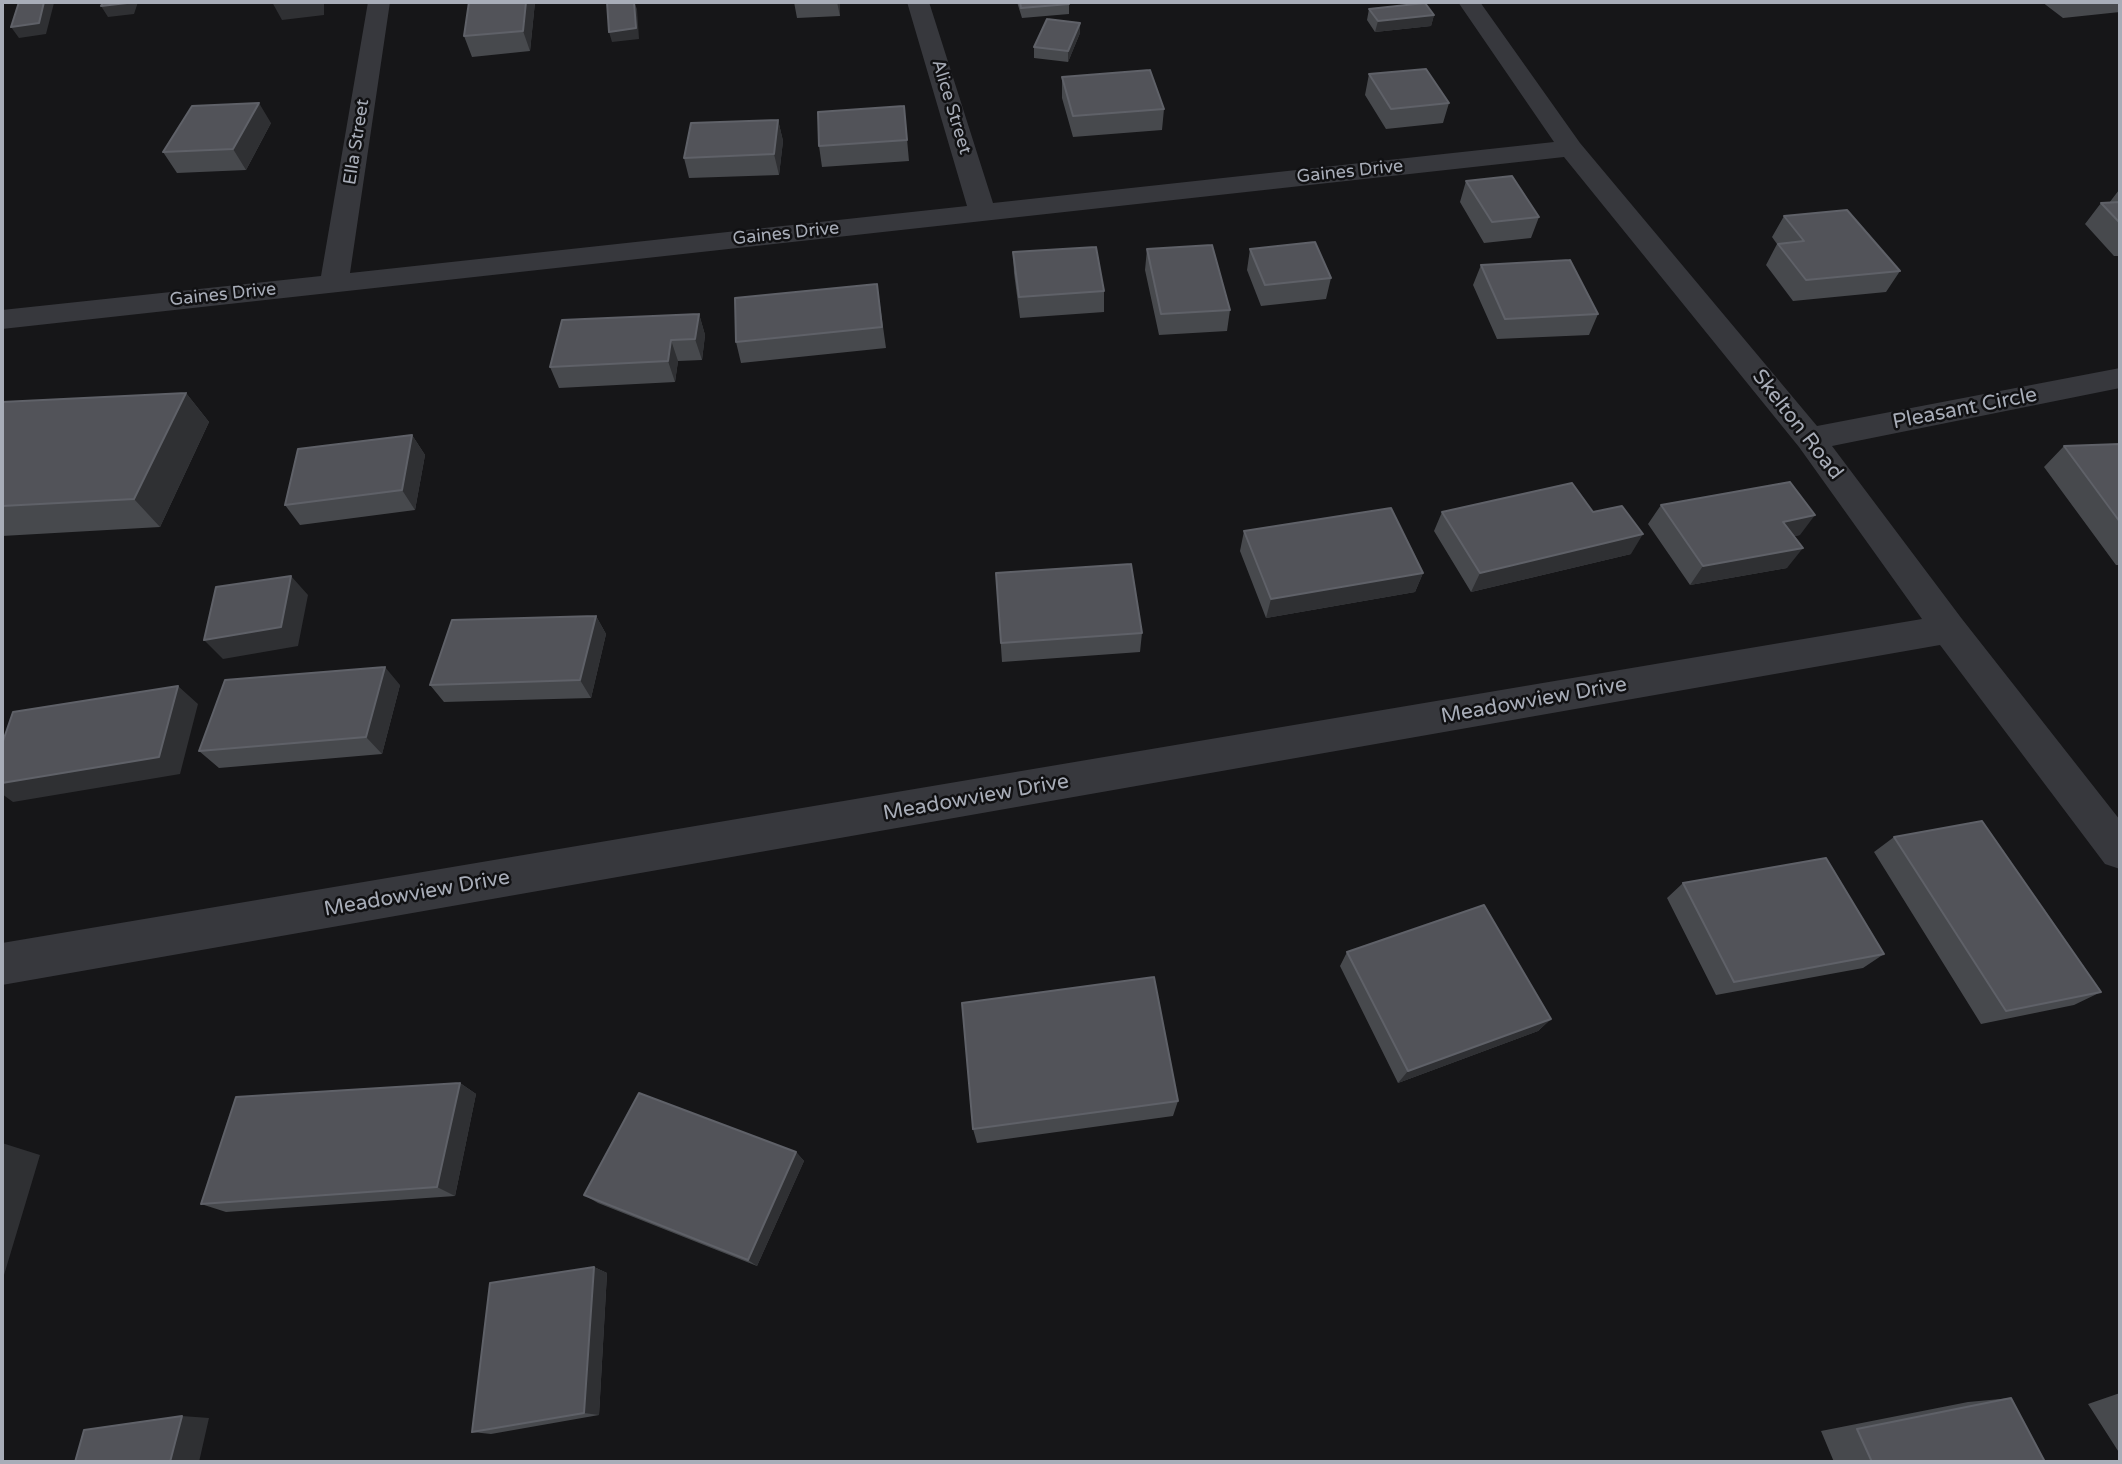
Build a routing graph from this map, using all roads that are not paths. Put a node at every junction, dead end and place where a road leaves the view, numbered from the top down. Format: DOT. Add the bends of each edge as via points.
graph roads {
  1 [pos="379,2"];
  2 [pos="918,2"];
  3 [pos="1469,2"];
  4 [pos="1571,148"];
  5 [pos="984,213"];
  6 [pos="334,283"];
  7 [pos="2,320"];
  8 [pos="2120,378"];
  9 [pos="1810,439"];
  10 [pos="1949,629"];
  11 [pos="2120,851"];
  12 [pos="2,964"];
  1 -- 6 [label="street, Ella Street"];
  2 -- 5 [label="street, Alice Street"];
  3 -- 4 [label="street, Skelton Road"];
  4 -- 5 [label="street, Gaines Drive"];
  4 -- 9 [label="street, Skelton Road"];
  5 -- 6 [label="street, Gaines Drive"];
  6 -- 7 [label="street, Gaines Drive"];
  8 -- 9 [label="street, Pleasant Circle"];
  9 -- 10 [label="street, Skelton Road"];
  10 -- 11 [label="street, Skelton Road"];
  10 -- 12 [label="street, Meadowview Drive"];
}
